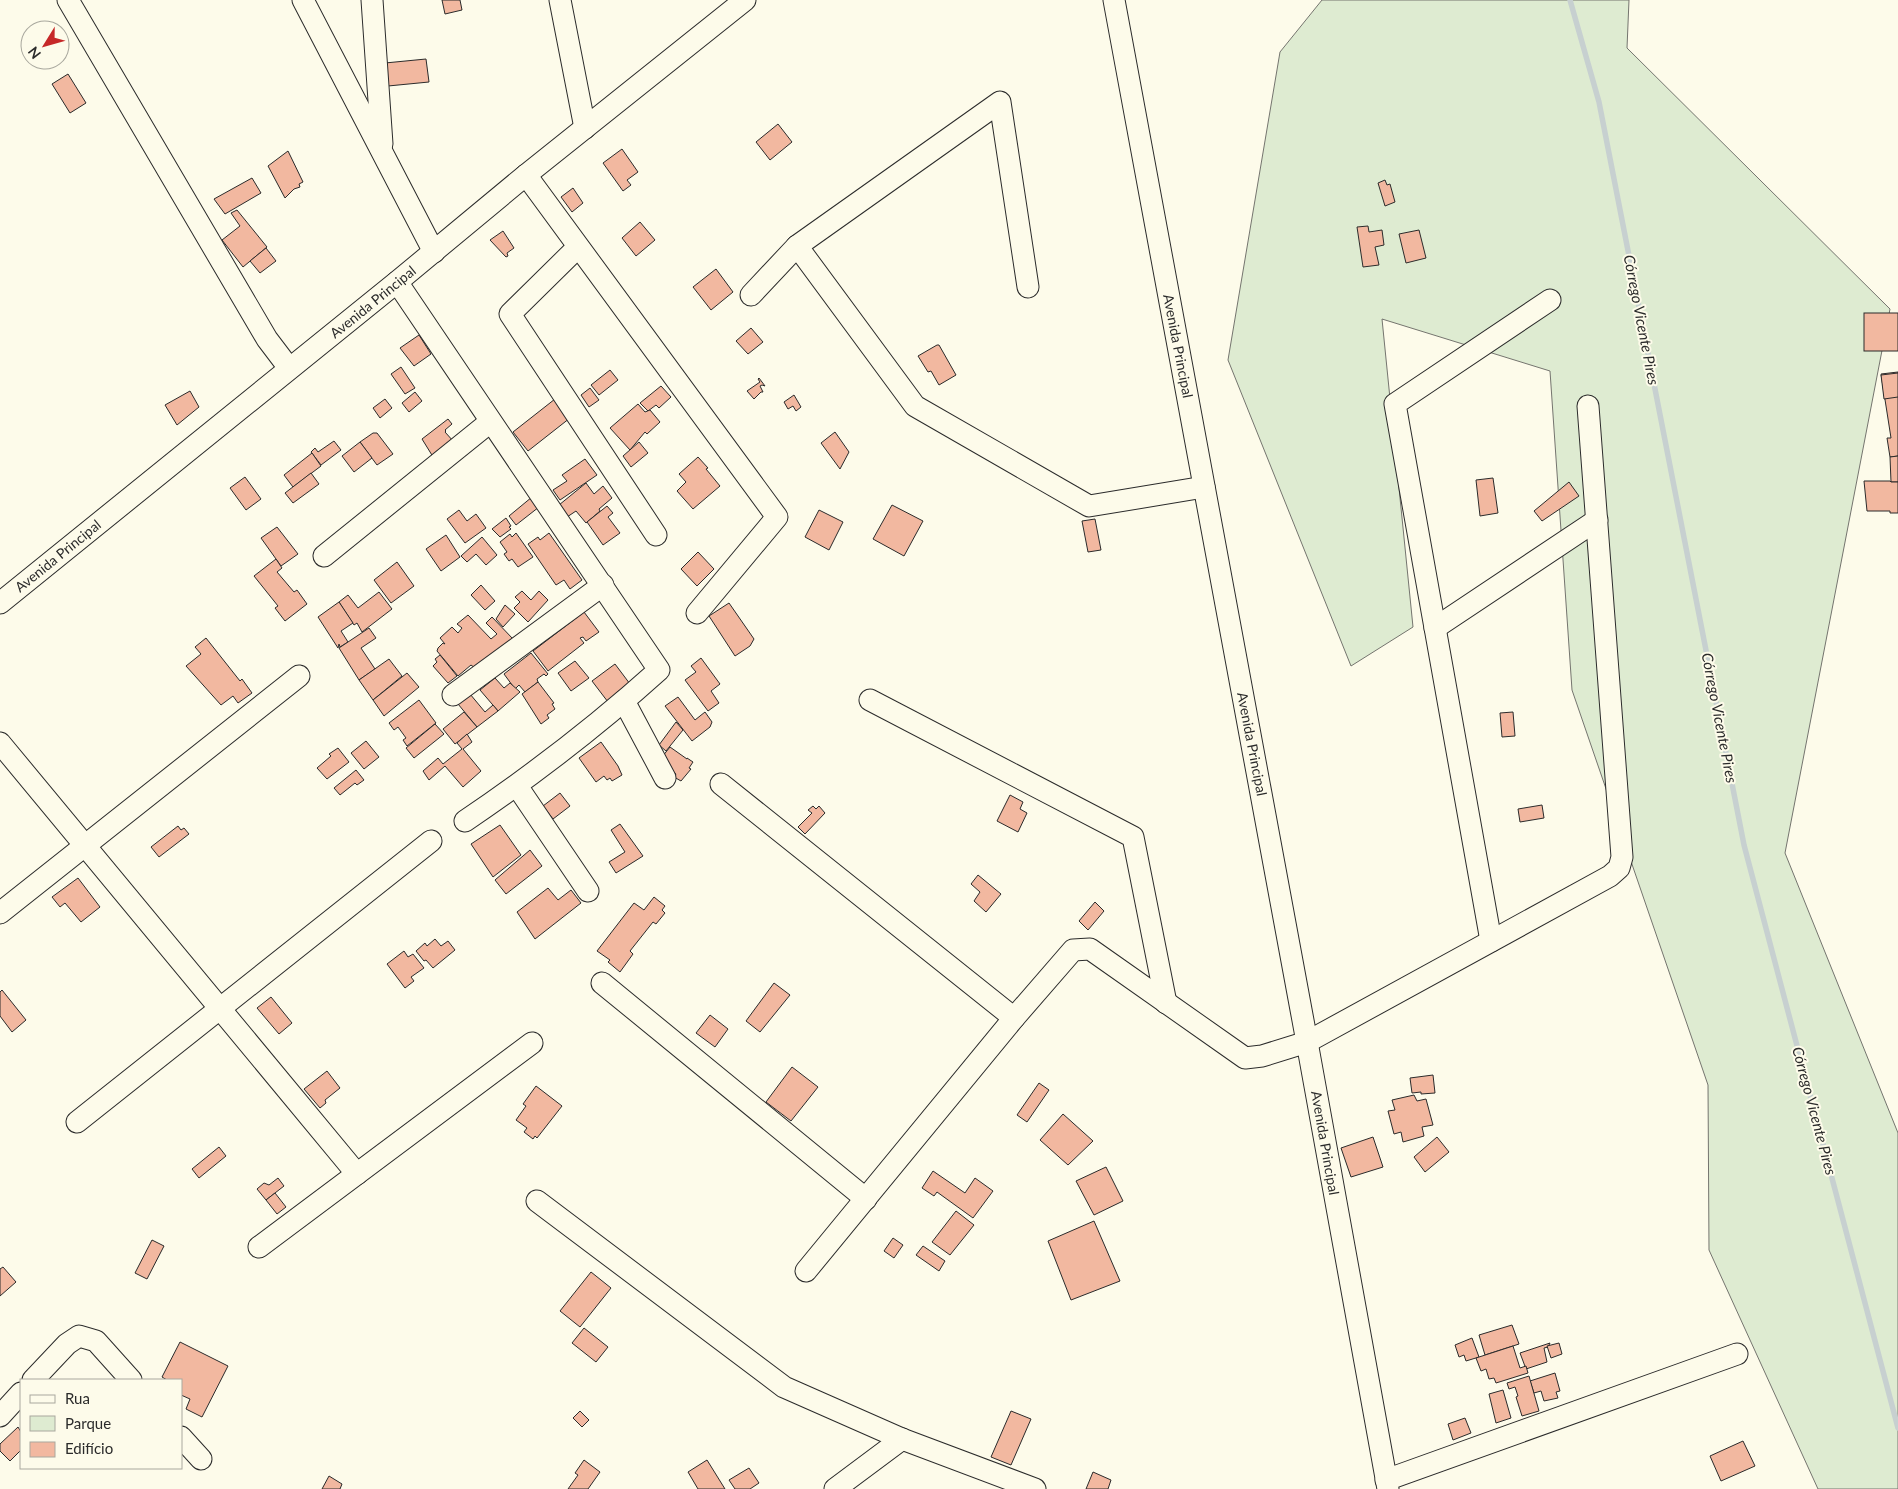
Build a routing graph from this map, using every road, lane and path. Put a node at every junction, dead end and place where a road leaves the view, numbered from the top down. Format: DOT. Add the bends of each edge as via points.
graph roads {
  1 [pos="68,0"];
  2 [pos="303,0"];
  3 [pos="372,0"];
  4 [pos="560,0"];
  5 [pos="745,0"];
  6 [pos="1114,0"];
  7 [pos="585,128"];
  8 [pos="382,151"];
  9 [pos="526,175"];
  10 [pos="796,246"];
  11 [pos="578,247"];
  12 [pos="434,252"];
  13 [pos="397,282"];
  14 [pos="1028,287"];
  15 [pos="752,295"];
  16 [pos="1550,300"];
  17 [pos="289,368"];
  18 [pos="1588,406"];
  19 [pos="490,422"];
  20 [pos="1204,487"];
  21 [pos="1597,520"];
  22 [pos="656,535"];
  23 [pos="324,556"];
  24 [pos="603,585"];
  25 [pos="0,603"];
  26 [pos="696,614"];
  27 [pos="1435,628"];
  28 [pos="300,676"];
  29 [pos="454,695"];
  30 [pos="870,700"];
  31 [pos="624,701"];
  32 [pos="0,743"];
  33 [pos="665,778"];
  34 [pos="720,784"];
  35 [pos="517,786"];
  36 [pos="465,821"];
  37 [pos="431,841"];
  38 [pos="84,845"];
  39 [pos="588,891"];
  40 [pos="0,914"];
  41 [pos="1491,941"];
  42 [pos="602,984"];
  43 [pos="1166,1003"];
  44 [pos="220,1009"];
  45 [pos="1014,1018"];
  46 [pos="1307,1042"];
  47 [pos="532,1043"];
  48 [pos="77,1122"];
  49 [pos="357,1174"];
  50 [pos="866,1199"];
  51 [pos="537,1201"];
  52 [pos="260,1247"];
  53 [pos="806,1271"];
  54 [pos="1737,1354"];
  55 [pos="34,1379"];
  56 [pos="130,1379"];
  57 [pos="20,1394"];
  58 [pos="0,1416"];
  59 [pos="182,1438"];
  60 [pos="902,1439"];
  61 [pos="201,1459"];
  62 [pos="1387,1485"];
  63 [pos="835,1489"];
  64 [pos="1035,1489"];
  1 -- 17 [label="street" via="267,339"];
  2 -- 8 [label="street"];
  3 -- 8 [label="street"];
  4 -- 7 [label="street"];
  5 -- 7 [label="street, Avenida Principal"];
  6 -- 20 [label="street, Avenida Principal"];
  7 -- 9 [label="street, Avenida Principal"];
  8 -- 12 [label="street"];
  9 -- 11 [label="street"];
  9 -- 12 [label="street, Avenida Principal"];
  10 -- 14 [label="street" via="1000,102"];
  10 -- 15 [label="street"];
  10 -- 20 [label="street" via="915,406 1089,506"];
  11 -- 22 [label="street" via="510,314"];
  11 -- 26 [label="street" via="777,517"];
  12 -- 13 [label="street, Avenida Principal"];
  13 -- 17 [label="street, Avenida Principal"];
  13 -- 19 [label="street"];
  16 -- 27 [label="street" via="1395,404"];
  17 -- 25 [label="street, Avenida Principal"];
  18 -- 21 [label="street"];
  19 -- 23 [label="street"];
  19 -- 24 [label="street"];
  20 -- 46 [label="street, Avenida Principal"];
  21 -- 27 [label="street"];
  21 -- 41 [label="street" via="1622,857 1619,868 1610,876"];
  24 -- 29 [label="street"];
  24 -- 31 [label="street" via="659,670"];
  27 -- 41 [label="street"];
  28 -- 38 [label="street"];
  30 -- 43 [label="street" via="1133,837"];
  31 -- 33 [label="street"];
  31 -- 35 [label="street"];
  32 -- 38 [label="street"];
  34 -- 45 [label="street"];
  35 -- 36 [label="street"];
  35 -- 39 [label="street"];
  37 -- 44 [label="street"];
  38 -- 40 [label="street"];
  38 -- 44 [label="street"];
  41 -- 46 [label="street"];
  42 -- 50 [label="street"];
  43 -- 45 [label="street" via="1090,949 1073,950"];
  43 -- 46 [label="street" via="1245,1058"];
  44 -- 48 [label="street"];
  44 -- 49 [label="street"];
  45 -- 50 [label="street"];
  46 -- 62 [label="street, Avenida Principal"];
  47 -- 49 [label="street"];
  49 -- 52 [label="street"];
  50 -- 53 [label="street"];
  51 -- 60 [label="street" via="784,1387"];
  54 -- 62 [label="street"];
  55 -- 56 [label="street" via="79,1336 96,1341"];
  57 -- 58 [label="street"];
  59 -- 61 [label="street"];
  60 -- 63 [label="street"];
  60 -- 64 [label="street"];
}
